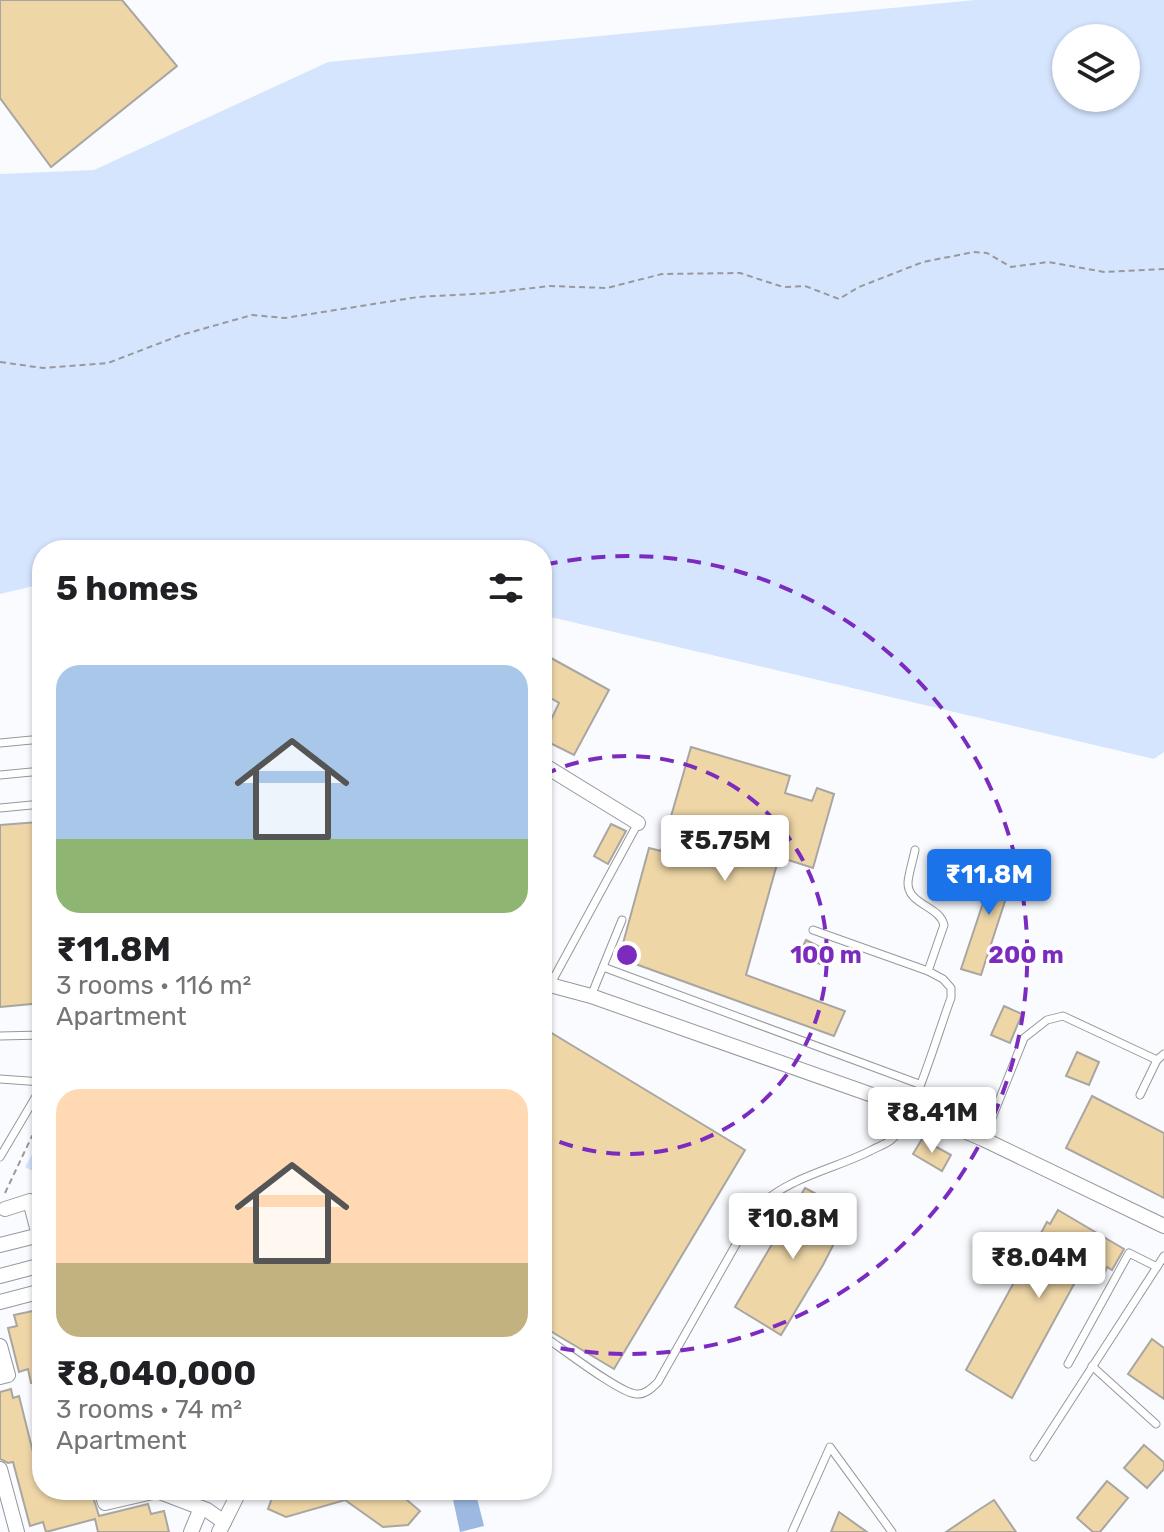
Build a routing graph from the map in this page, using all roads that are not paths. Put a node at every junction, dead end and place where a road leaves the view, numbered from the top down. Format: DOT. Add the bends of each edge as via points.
graph roads {
  1 [pos="32,740"];
  2 [pos="0,743"];
  3 [pos="552,770"];
  4 [pos="32,772"];
  5 [pos="0,775"];
  6 [pos="32,805"];
  7 [pos="0,808"];
  8 [pos="638,823"];
  9 [pos="915,850"];
  10 [pos="622,920"];
  11 [pos="813,930"];
  12 [pos="603,967"];
  13 [pos="928,971"];
  14 [pos="552,977"];
  15 [pos="552,989"];
  16 [pos="591,996"];
  17 [pos="32,1035"];
  18 [pos="0,1036"];
  19 [pos="1164,1054"];
  20 [pos="1157,1060"];
  21 [pos="0,1079"];
  22 [pos="32,1083"];
  23 [pos="919,1084"];
  24 [pos="1140,1095"];
  25 [pos="32,1101"];
  26 [pos="912,1109"];
  27 [pos="983,1139"];
  28 [pos="0,1157"];
  29 [pos="2,1206"];
  30 [pos="32,1209"];
  31 [pos="1164,1226"];
  32 [pos="32,1237"];
  33 [pos="0,1245"];
  34 [pos="1164,1256"];
  35 [pos="32,1267"];
  36 [pos="1157,1267"];
  37 [pos="0,1276"];
  38 [pos="32,1294"];
  39 [pos="0,1302"];
  40 [pos="552,1342"];
  41 [pos="0,1346"];
  42 [pos="1068,1364"];
  43 [pos="1092,1366"];
  44 [pos="0,1377"];
  45 [pos="1156,1424"];
  46 [pos="1034,1457"];
  47 [pos="0,1469"];
  48 [pos="3,1494"];
  49 [pos="180,1500"];
  50 [pos="235,1500"];
  51 [pos="201,1508"];
  52 [pos="222,1527"];
  53 [pos="17,1532"];
  54 [pos="191,1532"];
  55 [pos="792,1532"];
  56 [pos="892,1532"];
  1 -- 2 [label="lane"];
  3 -- 8 [label="street"];
  4 -- 5 [label="lane"];
  6 -- 7 [label="lane"];
  8 -- 14 [label="lane"];
  9 -- 13 [label="lane" via="910,891 938,912 944,925"];
  10 -- 12 [label="lane"];
  11 -- 13 [label="lane"];
  12 -- 16 [label="lane"];
  12 -- 23 [label="lane"];
  13 -- 23 [label="lane" via="952,992"];
  15 -- 16 [label="street"];
  16 -- 26 [label="street"];
  17 -- 18 [label="lane"];
  19 -- 20 [label="lane"];
  20 -- 24 [label="lane"];
  20 -- 27 [label="lane" via="1063,1016 1047,1020 1024,1038"];
  21 -- 22 [label="lane"];
  23 -- 26 [label="lane"];
  25 -- 28 [label="lane"];
  26 -- 27 [label="street"];
  26 -- 40 [label="lane" via="892,1140 795,1181 756,1209 658,1382 647,1392 635,1395 621,1388"];
  27 -- 31 [label="street"];
  29 -- 30 [label="street" via="30,1201"];
  32 -- 33 [label="street"];
  34 -- 36 [label="lane"];
  35 -- 37 [label="street"];
  36 -- 42 [label="lane" via="1129,1253"];
  36 -- 43 [label="lane"];
  38 -- 39 [label="street"];
  41 -- 44 [label="street" via="8,1375"];
  43 -- 45 [label="lane"];
  43 -- 46 [label="lane"];
  47 -- 48 [label="street"];
  48 -- 53 [label="street"];
  49 -- 51 [label="street"];
  50 -- 52 [label="street"];
  51 -- 52 [label="street"];
  51 -- 54 [label="street"];
  55 -- 56 [label="lane" via="830,1447"];
}
